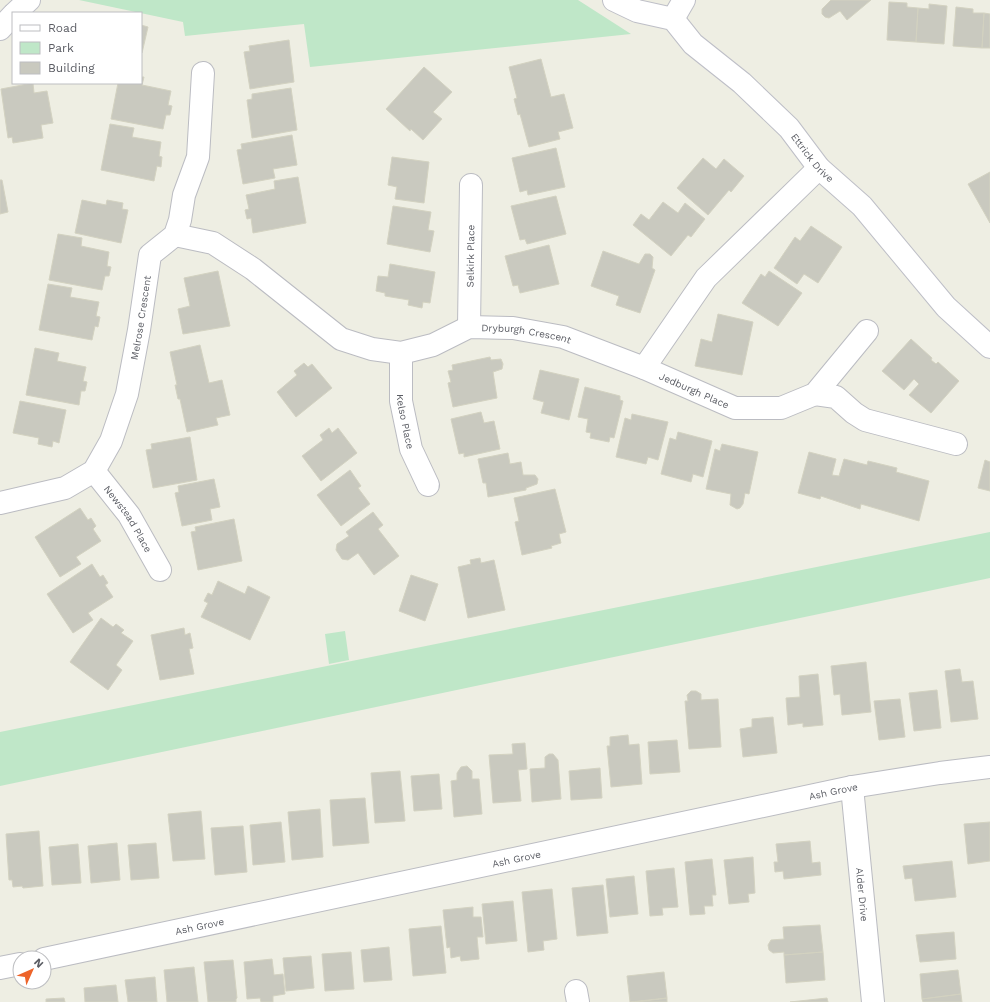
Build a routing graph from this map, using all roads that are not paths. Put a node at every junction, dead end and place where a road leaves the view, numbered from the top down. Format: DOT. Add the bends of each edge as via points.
graph roads {
  1 [pos="30,0"];
  2 [pos="614,0"];
  3 [pos="684,0"];
  4 [pos="16,12"];
  5 [pos="12,16"];
  6 [pos="672,19"];
  7 [pos="0,29"];
  8 [pos="203,73"];
  9 [pos="819,168"];
  10 [pos="471,185"];
  11 [pos="175,235"];
  12 [pos="469,327"];
  13 [pos="867,330"];
  14 [pos="990,347"];
  15 [pos="401,353"];
  16 [pos="644,368"];
  17 [pos="815,394"];
  18 [pos="956,444"];
  19 [pos="94,471"];
  20 [pos="428,485"];
  21 [pos="0,503"];
  22 [pos="160,570"];
  23 [pos="990,767"];
  24 [pos="852,787"];
  25 [pos="52,957"];
  26 [pos="12,966"];
  27 [pos="0,968"];
  28 [pos="873,1002"];
  1 -- 4 [label="street"];
  2 -- 6 [label="street" via="638,11"];
  3 -- 6 [label="street"];
  5 -- 7 [label="street"];
  6 -- 9 [label="street, Ettrick Drive" via="693,44 742,83 789,128"];
  8 -- 11 [label="street" via="198,157 184,195"];
  9 -- 14 [label="street, Ettrick Drive" via="862,206 946,307"];
  9 -- 16 [label="street" via="706,278"];
  10 -- 12 [label="street, Selkirk Place"];
  11 -- 15 [label="street, Dryburgh Crescent" via="213,243 253,269 341,338 372,349"];
  11 -- 19 [label="street, Melrose Crescent" via="150,255 127,394 111,441"];
  12 -- 15 [label="street, Dryburgh Crescent" via="433,344"];
  12 -- 16 [label="street, Dryburgh Crescent" via="513,328 564,337"];
  13 -- 17 [label="street, Jedburgh Place"];
  15 -- 20 [label="street, Kelso Place" via="401,402 411,449"];
  16 -- 17 [label="street, Jedburgh Place" via="735,408 781,408"];
  17 -- 18 [label="street" via="836,397 865,420"];
  19 -- 21 [label="street" via="65,488"];
  19 -- 22 [label="street, Newstead Place" via="130,515"];
  23 -- 24 [label="street, Ash Grove"];
  24 -- 25 [label="street, Ash Grove"];
  24 -- 28 [label="street, Alder Drive"];
  26 -- 27 [label="street"];
}
